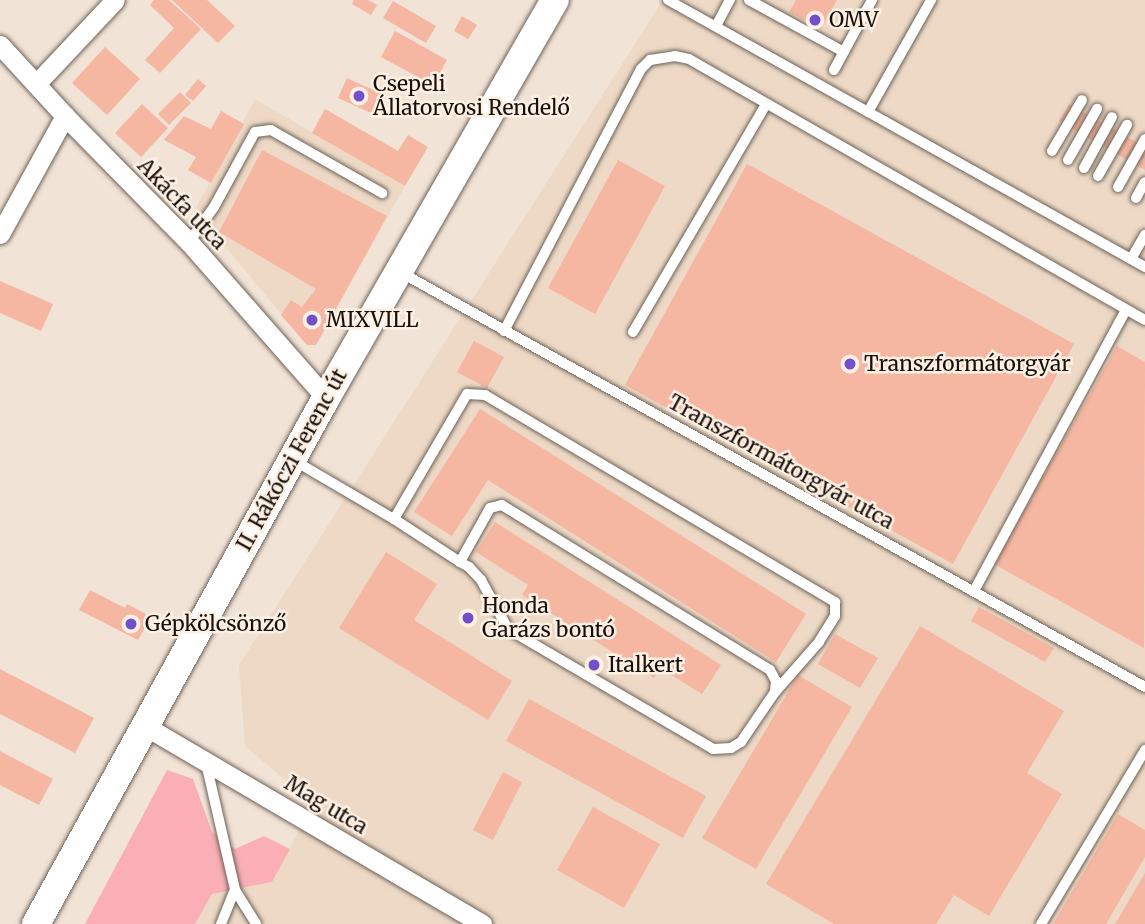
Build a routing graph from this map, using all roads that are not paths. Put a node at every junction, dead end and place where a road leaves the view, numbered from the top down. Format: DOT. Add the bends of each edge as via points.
graph roads {
  1 [pos="115,0"];
  2 [pos="555,0"];
  3 [pos="668,0"];
  4 [pos="730,0"];
  5 [pos="749,0"];
  6 [pos="872,0"];
  7 [pos="931,0"];
  8 [pos="716,26"];
  9 [pos="0,45"];
  10 [pos="844,52"];
  11 [pos="834,70"];
  12 [pos="36,83"];
  13 [pos="1082,100"];
  14 [pos="766,104"];
  15 [pos="1097,108"];
  16 [pos="868,112"];
  17 [pos="65,116"];
  18 [pos="1112,117"];
  19 [pos="1127,125"];
  20 [pos="1145,139"];
  21 [pos="1052,151"];
  22 [pos="1069,160"];
  23 [pos="1084,168"];
  24 [pos="1098,176"];
  25 [pos="1145,182"];
  26 [pos="1118,187"];
  27 [pos="382,193"];
  28 [pos="1136,198"];
  29 [pos="0,234"];
  30 [pos="1145,235"];
  31 [pos="189,242"];
  32 [pos="1131,259"];
  33 [pos="1145,267"];
  34 [pos="398,271"];
  35 [pos="1126,310"];
  36 [pos="1145,320"];
  37 [pos="504,331"];
  38 [pos="633,332"];
  39 [pos="326,398"];
  40 [pos="292,459"];
  41 [pos="394,519"];
  42 [pos="460,562"];
  43 [pos="974,591"];
  44 [pos="1145,687"];
  45 [pos="775,692"];
  46 [pos="145,726"];
  47 [pos="1145,750"];
  48 [pos="206,761"];
  49 [pos="235,890"];
  50 [pos="36,924"];
  51 [pos="221,924"];
  52 [pos="256,924"];
  53 [pos="482,924"];
  54 [pos="1041,924"];
  1 -- 12 [label="street"];
  2 -- 34 [label="main road, II. Rákóczi Ferenc út"];
  3 -- 8 [label="lane"];
  4 -- 8 [label="lane"];
  5 -- 10 [label="lane"];
  6 -- 10 [label="lane"];
  7 -- 16 [label="lane"];
  8 -- 16 [label="lane"];
  9 -- 12 [label="street, Akácfa utca"];
  10 -- 11 [label="lane"];
  12 -- 17 [label="street, Akácfa utca"];
  13 -- 21 [label="lane"];
  14 -- 35 [label="lane"];
  14 -- 37 [label="lane" via="688,59 650,60 641,69"];
  14 -- 38 [label="lane"];
  15 -- 22 [label="lane"];
  16 -- 32 [label="lane"];
  17 -- 29 [label="street"];
  17 -- 31 [label="street, Akácfa utca"];
  18 -- 23 [label="lane"];
  19 -- 24 [label="lane"];
  20 -- 26 [label="lane"];
  25 -- 28 [label="lane"];
  27 -- 31 [label="lane" via="271,130 255,132"];
  30 -- 32 [label="lane"];
  31 -- 39 [label="street, Akácfa utca"];
  32 -- 33 [label="lane"];
  34 -- 37 [label="lane, Transzformátorgyár utca"];
  34 -- 39 [label="main road, II. Rákóczi Ferenc út"];
  35 -- 36 [label="lane"];
  35 -- 43 [label="lane"];
  37 -- 43 [label="lane, Transzformátorgyár utca"];
  39 -- 40 [label="main road, II. Rákóczi Ferenc út"];
  40 -- 41 [label="lane"];
  40 -- 46 [label="main road, II. Rákóczi Ferenc út"];
  41 -- 42 [label="lane"];
  41 -- 45 [label="lane" via="467,394 485,396 835,602 835,616 819,642"];
  42 -- 45 [label="lane" via="481,580 508,629 713,749 732,748 741,742"];
  42 -- 45 [label="lane" via="490,508 502,505 770,670"];
  43 -- 44 [label="lane, Transzformátorgyár utca"];
  46 -- 48 [label="street, Mag utca"];
  46 -- 50 [label="main road, II. Rákóczi Ferenc út"];
  47 -- 54 [label="lane"];
  48 -- 49 [label="lane"];
  48 -- 53 [label="street, Mag utca"];
  49 -- 51 [label="lane"];
  49 -- 52 [label="lane"];
}
